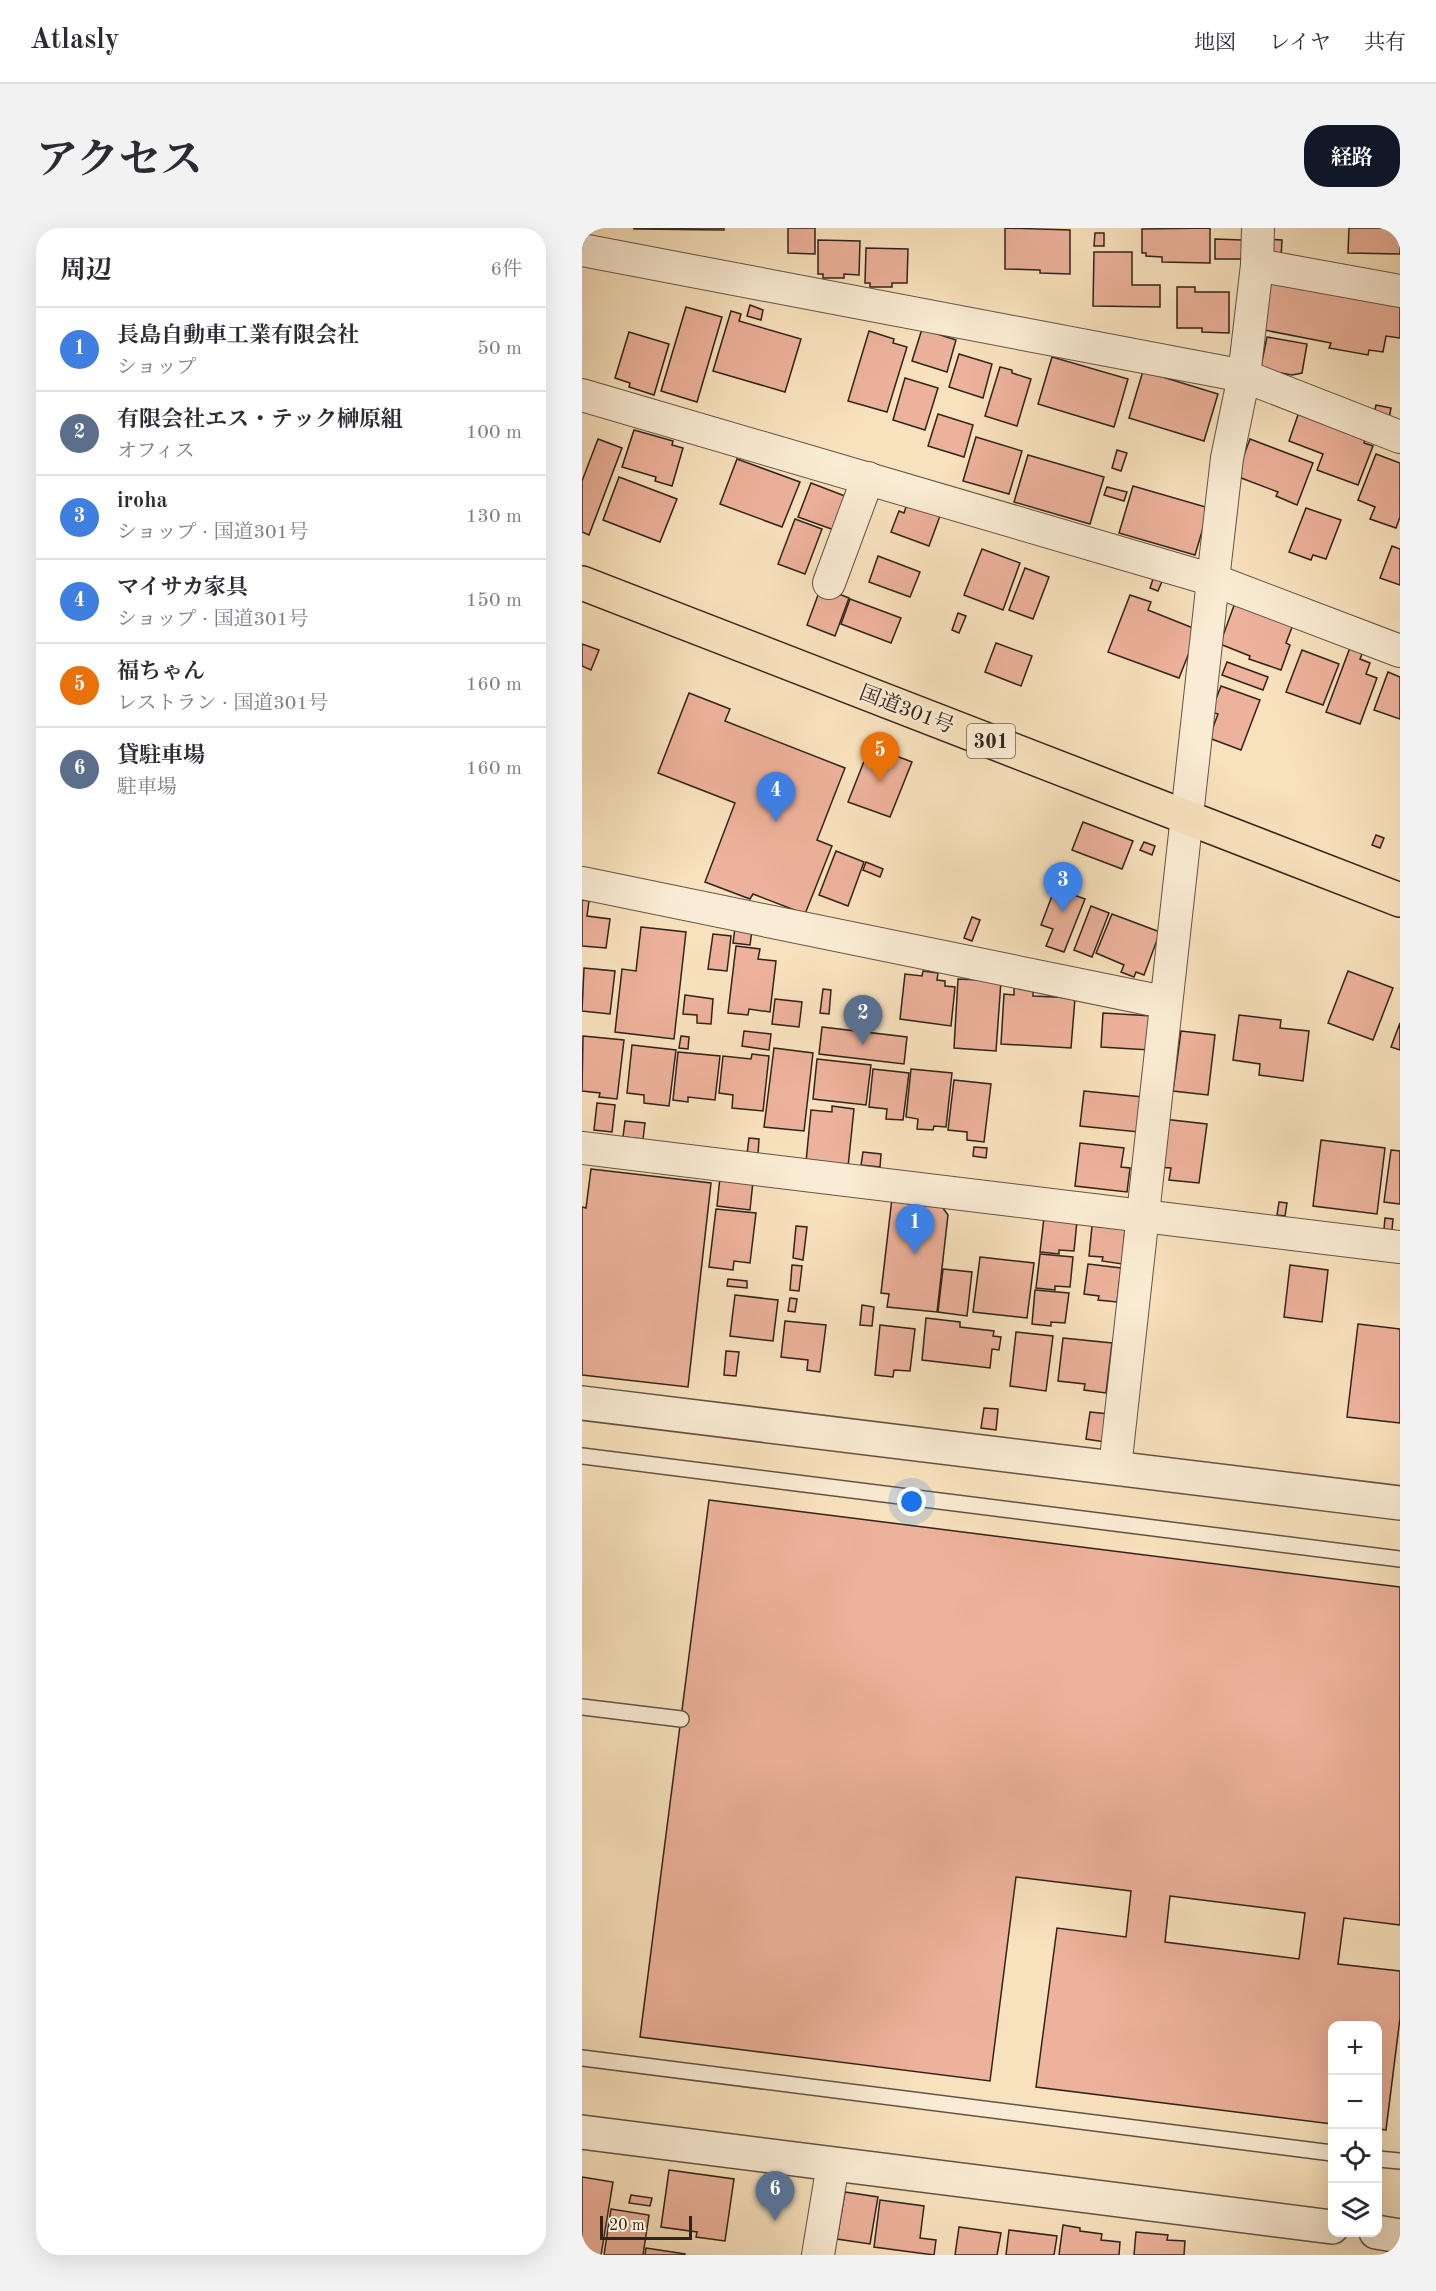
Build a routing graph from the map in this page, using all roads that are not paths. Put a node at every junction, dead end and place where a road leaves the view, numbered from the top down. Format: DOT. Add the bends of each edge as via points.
graph roads {
  1 [pos="1258,228"];
  2 [pos="582,250"];
  3 [pos="1257,265"];
  4 [pos="1400,291"];
  5 [pos="1244,376"];
  6 [pos="582,395"];
  7 [pos="1400,437"];
  8 [pos="868,478"];
  9 [pos="1213,580"];
  10 [pos="582,583"];
  11 [pos="829,583"];
  12 [pos="1400,651"];
  13 [pos="1186,817"];
  14 [pos="582,883"];
  15 [pos="1400,900"];
  16 [pos="1165,1000"];
  17 [pos="582,1148"];
  18 [pos="1142,1215"];
  19 [pos="1400,1247"];
  20 [pos="582,1403"];
  21 [pos="582,1456"];
  22 [pos="1114,1468"];
  23 [pos="1400,1503"];
  24 [pos="1400,1559"];
  25 [pos="582,1707"];
  26 [pos="681,1719"];
  27 [pos="582,2058"];
  28 [pos="582,2132"];
  29 [pos="1328,2152"];
  30 [pos="1382,2160"];
  31 [pos="1400,2162"];
  32 [pos="833,2164"];
  33 [pos="1328,2226"];
  34 [pos="1382,2233"];
  35 [pos="1400,2236"];
  36 [pos="818,2255"];
  1 -- 3 [label="street"];
  2 -- 5 [label="street"];
  3 -- 4 [label="street"];
  3 -- 5 [label="street"];
  5 -- 7 [label="street"];
  5 -- 9 [label="street" via="1227,458"];
  6 -- 8 [label="street"];
  8 -- 9 [label="street"];
  8 -- 11 [label="street"];
  9 -- 12 [label="street"];
  9 -- 13 [label="street"];
  10 -- 13 [label="highway, 国道301号 / 301"];
  13 -- 15 [label="highway, 国道301号 / 301"];
  13 -- 16 [label="street"];
  14 -- 16 [label="street"];
  16 -- 18 [label="street"];
  17 -- 18 [label="street"];
  18 -- 19 [label="street"];
  18 -- 22 [label="street"];
  20 -- 22 [label="street"];
  21 -- 24 [label="lane"];
  22 -- 23 [label="street"];
  25 -- 26 [label="lane"];
  27 -- 29 [label="lane"];
  28 -- 32 [label="street"];
  30 -- 31 [label="lane"];
  32 -- 33 [label="street"];
  32 -- 36 [label="street"];
  34 -- 35 [label="street"];
}
